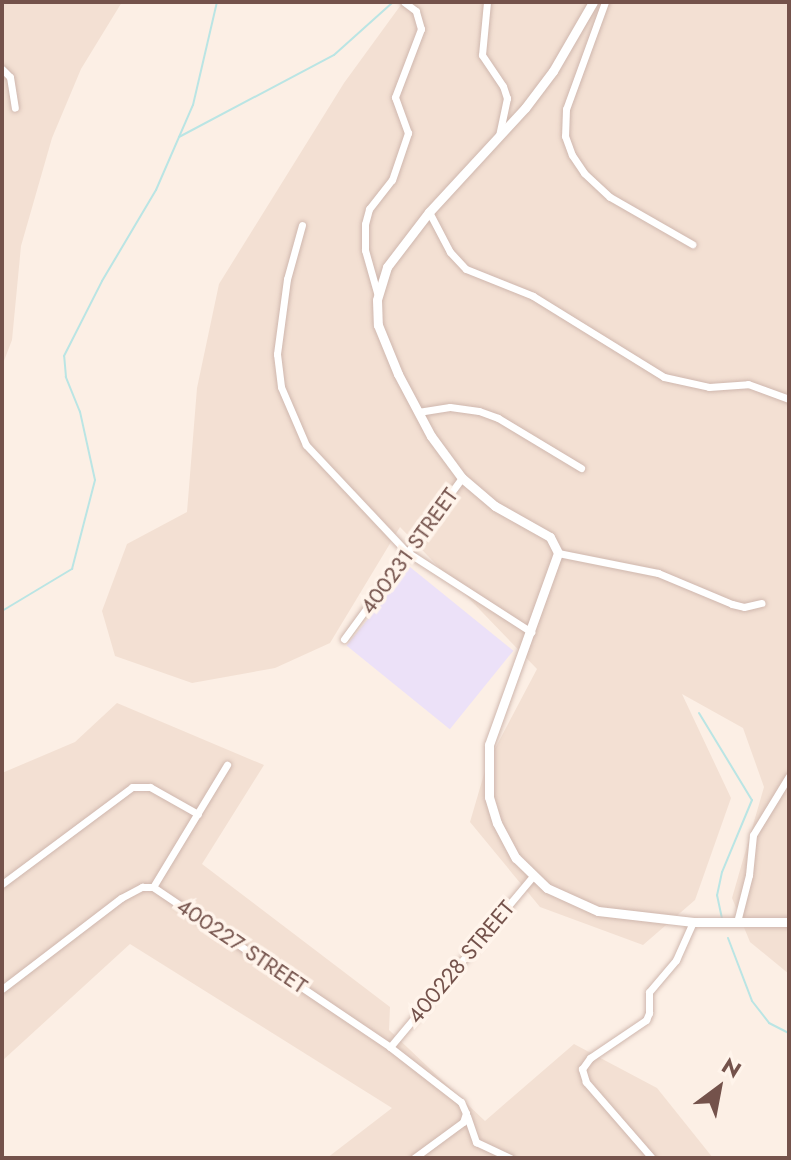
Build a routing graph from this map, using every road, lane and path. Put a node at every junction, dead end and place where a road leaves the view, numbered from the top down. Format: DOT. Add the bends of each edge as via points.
graph roads {
  1 [pos="404,2"];
  2 [pos="487,2"];
  3 [pos="593,2"];
  4 [pos="605,2"];
  5 [pos="2,69"];
  6 [pos="15,108"];
  7 [pos="498,138"];
  8 [pos="429,212"];
  9 [pos="302,225"];
  10 [pos="692,244"];
  11 [pos="378,296"];
  12 [pos="789,399"];
  13 [pos="418,412"];
  14 [pos="581,468"];
  15 [pos="462,478"];
  16 [pos="407,552"];
  17 [pos="558,553"];
  18 [pos="762,603"];
  19 [pos="531,632"];
  20 [pos="344,639"];
  21 [pos="227,765"];
  22 [pos="789,776"];
  23 [pos="198,814"];
  24 [pos="532,877"];
  25 [pos="2,884"];
  26 [pos="153,887"];
  27 [pos="693,922"];
  28 [pos="737,922"];
  29 [pos="789,922"];
  30 [pos="2,989"];
  31 [pos="390,1047"];
  32 [pos="466,1113"];
  33 [pos="414,1158"];
  34 [pos="510,1158"];
  35 [pos="652,1158"];
  1 -- 11 [label="street" via="416,11 421,29 395,97 408,130 406,141 392,180 369,209 365,224 365,250"];
  2 -- 7 [label="street" via="482,55 507,98"];
  3 -- 7 [label="street" via="553,71"];
  4 -- 10 [label="street" via="566,109 565,136 584,173 610,197"];
  5 -- 6 [label="street" via="10,77"];
  7 -- 8 [label="street"];
  8 -- 11 [label="street" via="387,267"];
  8 -- 12 [label="street" via="450,252 466,269 533,296 664,377 709,387 748,384"];
  9 -- 16 [label="street" via="279,316 281,387 306,445"];
  11 -- 13 [label="street" via="376,312 384,343"];
  13 -- 14 [label="street" via="450,407 479,411"];
  13 -- 15 [label="street"];
  15 -- 16 [label="street, 400231 STREET"];
  15 -- 17 [label="street" via="495,506 550,537"];
  16 -- 19 [label="street"];
  16 -- 20 [label="street, 400231 STREET"];
  17 -- 18 [label="street" via="658,573 744,607"];
  17 -- 19 [label="street"];
  19 -- 24 [label="street" via="497,720 487,764 497,823"];
  21 -- 23 [label="street"];
  22 -- 28 [label="street" via="753,835"];
  23 -- 25 [label="street" via="150,787 132,787"];
  23 -- 26 [label="street"];
  24 -- 27 [label="street" via="561,897 598,911"];
  24 -- 31 [label="street, 400228 STREET"];
  26 -- 30 [label="street, 400227 STREET" via="121,898"];
  26 -- 31 [label="street, 400227 STREET"];
  27 -- 28 [label="street"];
  27 -- 35 [label="street" via="676,960 649,992 646,1020 582,1069 586,1082"];
  28 -- 29 [label="street"];
  31 -- 32 [label="street, 400227 STREET" via="461,1102"];
  32 -- 33 [label="street" via="463,1122"];
  32 -- 34 [label="street, 400227 STREET" via="476,1142"];
}
